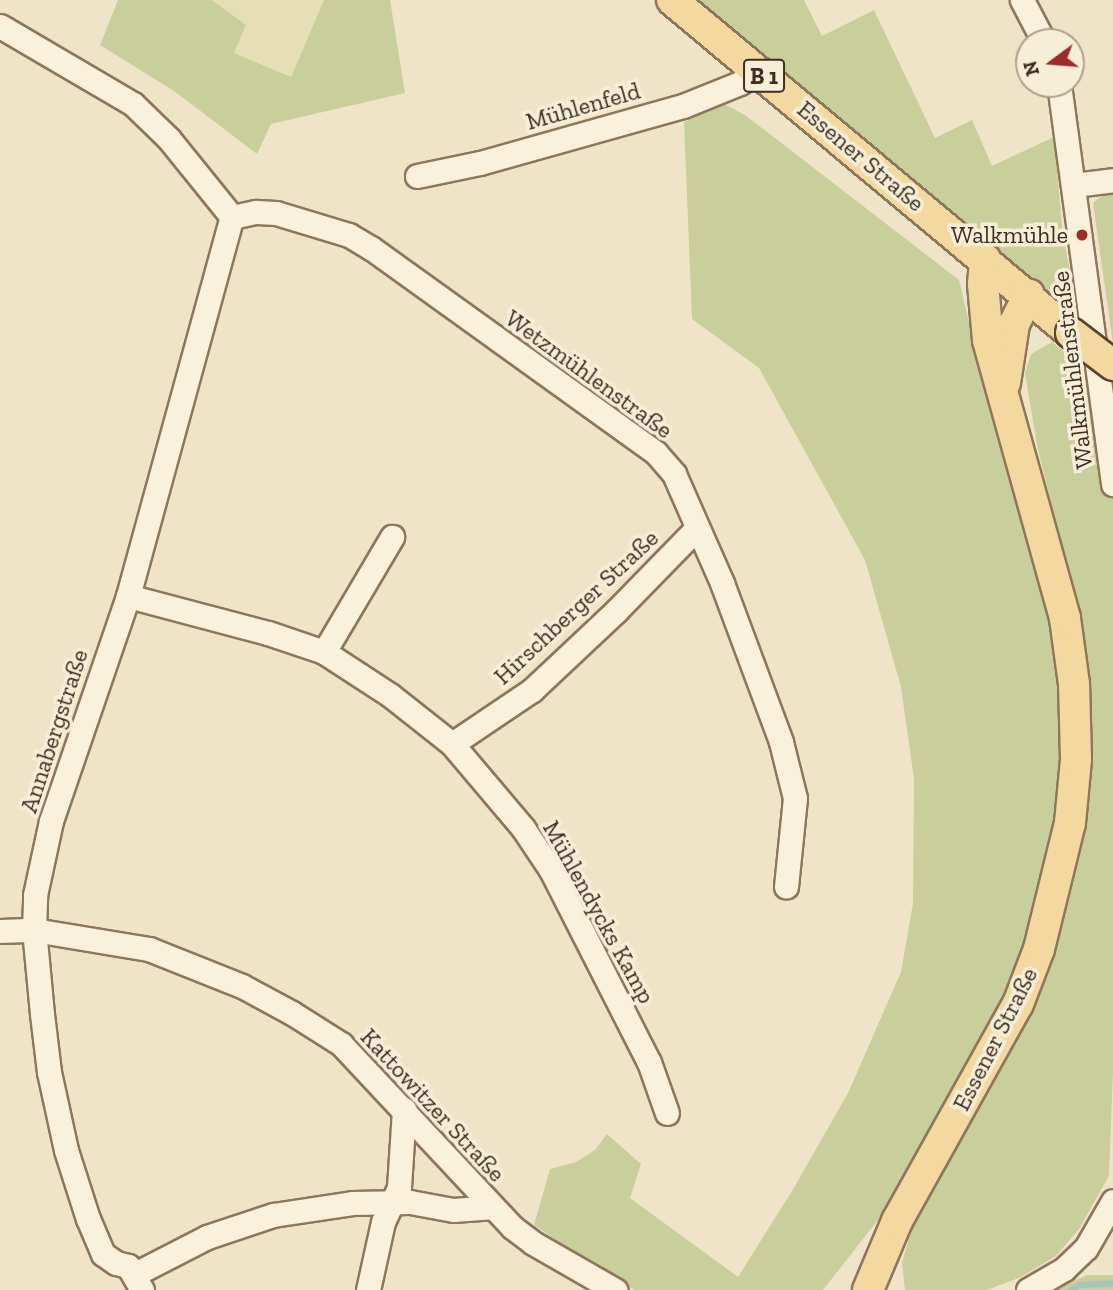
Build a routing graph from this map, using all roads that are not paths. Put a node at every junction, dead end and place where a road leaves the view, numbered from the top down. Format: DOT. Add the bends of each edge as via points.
graph roads {
  1 [pos="672,0"];
  2 [pos="1023,0"];
  3 [pos="0,26"];
  4 [pos="1037,28"];
  5 [pos="758,71"];
  6 [pos="1061,98"];
  7 [pos="416,176"];
  8 [pos="1113,180"];
  9 [pos="1074,185"];
  10 [pos="232,217"];
  11 [pos="985,259"];
  12 [pos="1029,295"];
  13 [pos="1113,365"];
  14 [pos="1003,393"];
  15 [pos="1113,484"];
  16 [pos="697,528"];
  17 [pos="393,537"];
  18 [pos="128,596"];
  19 [pos="324,652"];
  20 [pos="452,744"];
  21 [pos="786,887"];
  22 [pos="34,930"];
  23 [pos="0,931"];
  24 [pos="404,1109"];
  25 [pos="667,1113"];
  26 [pos="1113,1201"];
  27 [pos="390,1203"];
  28 [pos="492,1207"];
  29 [pos="897,1221"];
  30 [pos="138,1282"];
  31 [pos="878,1282"];
  32 [pos="608,1288"];
  33 [pos="368,1290"];
  34 [pos="844,1290"];
  35 [pos="1028,1290"];
  1 -- 5 [label="main road, Essener Straße / B 1"];
  2 -- 4 [label="street"];
  3 -- 10 [label="street" via="133,104 169,139"];
  5 -- 7 [label="street, Mühlenfeld" via="683,106 480,163"];
  5 -- 11 [label="main road, Essener Straße / B 1"];
  6 -- 9 [label="street, Walkmühlenstraße"];
  8 -- 9 [label="street"];
  9 -- 15 [label="street, Walkmühlenstraße"];
  10 -- 16 [label="street, Wetzmühlenstraße" via="276,213 349,235 371,248 656,453 674,474"];
  10 -- 18 [label="street, Annabergstraße"];
  11 -- 12 [label="main road, Essener Straße / B 1"];
  11 -- 14 [label="main road, Essener Straße" via="988,340"];
  12 -- 13 [label="main road, Essener Straße / B 1, bridge"];
  12 -- 14 [label="main road, Essener Straße" via="1014,324"];
  14 -- 29 [label="main road, Essener Straße" via="1065,618 1075,697 1070,823 1040,949 1018,1004"];
  16 -- 20 [label="street, Hirschberger Straße" via="532,690"];
  16 -- 21 [label="street, Wetzmühlenstraße" via="776,730 795,797"];
  17 -- 19 [label="street"];
  18 -- 19 [label="street, Mühlendycks Kamp"];
  18 -- 22 [label="street, Annabergstraße" via="51,821 35,895"];
  19 -- 20 [label="street, Mühlendycks Kamp" via="390,695"];
  20 -- 25 [label="street, Mühlendycks Kamp" via="523,828 551,870 649,1062"];
  22 -- 23 [label="street, Kattowitzer Straße"];
  22 -- 24 [label="street, Kattowitzer Straße" via="149,949 242,986 341,1044"];
  22 -- 30 [label="street, Annabergstraße" via="49,1072 66,1150 103,1254 128,1266"];
  24 -- 27 [label="street" via="399,1187"];
  24 -- 28 [label="street, Kattowitzer Straße"];
  26 -- 35 [label="street" via="1086,1248 1065,1269"];
  27 -- 28 [label="street" via="453,1210"];
  27 -- 30 [label="street" via="352,1203 273,1214 207,1237"];
  27 -- 33 [label="street"];
  28 -- 32 [label="street, Kattowitzer Straße" via="533,1243"];
  29 -- 31 [label="main road, Essener Straße"];
  29 -- 34 [label="main road, Essener Straße"];
}
